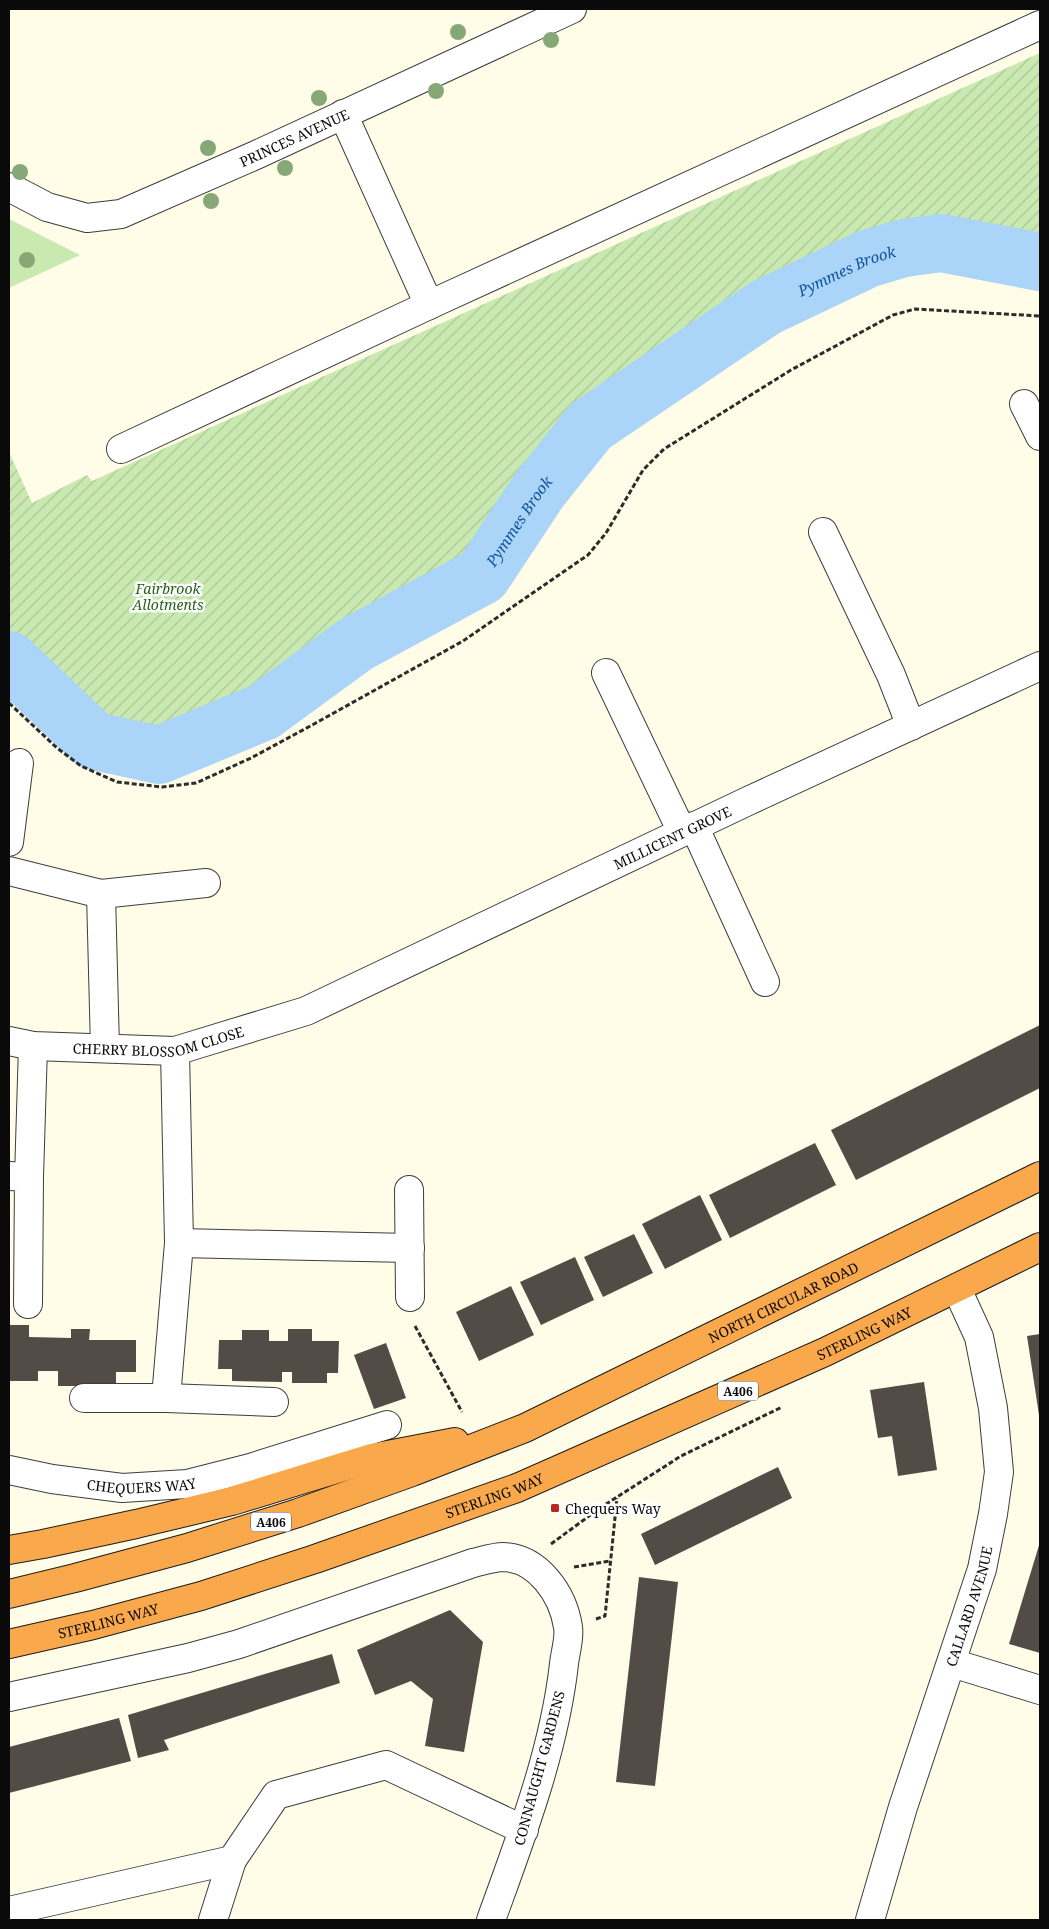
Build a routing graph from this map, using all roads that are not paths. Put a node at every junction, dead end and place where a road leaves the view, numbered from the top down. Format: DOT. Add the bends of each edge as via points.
graph roads {
  1 [pos="572,9"];
  2 [pos="1040,25"];
  3 [pos="343,114"];
  4 [pos="9,187"];
  5 [pos="429,305"];
  6 [pos="1024,404"];
  7 [pos="1040,436"];
  8 [pos="121,449"];
  9 [pos="822,532"];
  10 [pos="1040,666"];
  11 [pos="606,673"];
  12 [pos="912,726"];
  13 [pos="19,763"];
  14 [pos="688,829"];
  15 [pos="9,842"];
  16 [pos="9,872"];
  17 [pos="206,884"];
  18 [pos="101,894"];
  19 [pos="765,982"];
  20 [pos="306,1011"];
  21 [pos="21,1044"];
  22 [pos="105,1048"];
  23 [pos="175,1051"];
  24 [pos="1040,1176"];
  25 [pos="19,1177"];
  26 [pos="409,1190"];
  27 [pos="179,1243"];
  28 [pos="1040,1247"];
  29 [pos="410,1248"];
  30 [pos="957,1289"];
  31 [pos="410,1297"];
  32 [pos="28,1304"];
  33 [pos="84,1398"];
  34 [pos="166,1398"];
  35 [pos="274,1402"];
  36 [pos="387,1425"];
  37 [pos="526,1428"];
  38 [pos="9,1470"];
  39 [pos="9,1550"];
  40 [pos="9,1594"];
  41 [pos="9,1644"];
  42 [pos="952,1663"];
  43 [pos="1040,1690"];
  44 [pos="9,1697"];
  45 [pos="524,1830"];
  46 [pos="232,1860"];
  47 [pos="9,1911"];
  48 [pos="213,1920"];
  49 [pos="491,1920"];
  50 [pos="870,1920"];
  1 -- 3 [label="street, PRINCES AVENUE"];
  2 -- 5 [label="street"];
  3 -- 4 [label="street, PRINCES AVENUE" via="121,214 87,218 47,207"];
  3 -- 5 [label="street"];
  5 -- 8 [label="street"];
  6 -- 7 [label="street"];
  9 -- 12 [label="street"];
  10 -- 12 [label="street, MILLICENT GROVE"];
  11 -- 14 [label="street"];
  12 -- 14 [label="street, MILLICENT GROVE"];
  13 -- 15 [label="street"];
  14 -- 19 [label="street"];
  14 -- 20 [label="street, MILLICENT GROVE"];
  16 -- 18 [label="street"];
  17 -- 18 [label="street"];
  18 -- 22 [label="street"];
  20 -- 23 [label="street, CHERRY BLOSSOM CLOSE"];
  21 -- 22 [label="street, CHERRY BLOSSOM CLOSE"];
  21 -- 25 [label="street"];
  22 -- 23 [label="street, CHERRY BLOSSOM CLOSE"];
  23 -- 27 [label="street"];
  24 -- 37 [label="highway, NORTH CIRCULAR ROAD / A406"];
  25 -- 32 [label="street"];
  26 -- 29 [label="street"];
  27 -- 29 [label="street"];
  27 -- 34 [label="street"];
  28 -- 30 [label="highway, A406"];
  29 -- 31 [label="street"];
  30 -- 41 [label="highway, STERLING WAY / A406" via="825,1352 517,1488 201,1596"];
  30 -- 42 [label="street, CALLARD AVENUE" via="979,1337 993,1408 999,1472 982,1569"];
  33 -- 34 [label="street"];
  34 -- 35 [label="street"];
  36 -- 38 [label="street, CHEQUERS WAY" via="187,1484 122,1488"];
  37 -- 39 [label="highway, A406" via="372,1458 232,1501"];
  37 -- 40 [label="highway, A406" via="298,1513 178,1550"];
  42 -- 43 [label="street"];
  42 -- 50 [label="street, CALLARD AVENUE" via="903,1806"];
  44 -- 45 [label="street, CONNAUGHT GARDENS" via="239,1644 473,1563 503,1557 530,1564 550,1582 568,1628 559,1704"];
  45 -- 46 [label="street" via="386,1765 276,1795"];
  45 -- 49 [label="street, CONNAUGHT GARDENS"];
  46 -- 47 [label="street"];
  46 -- 48 [label="street"];
}
